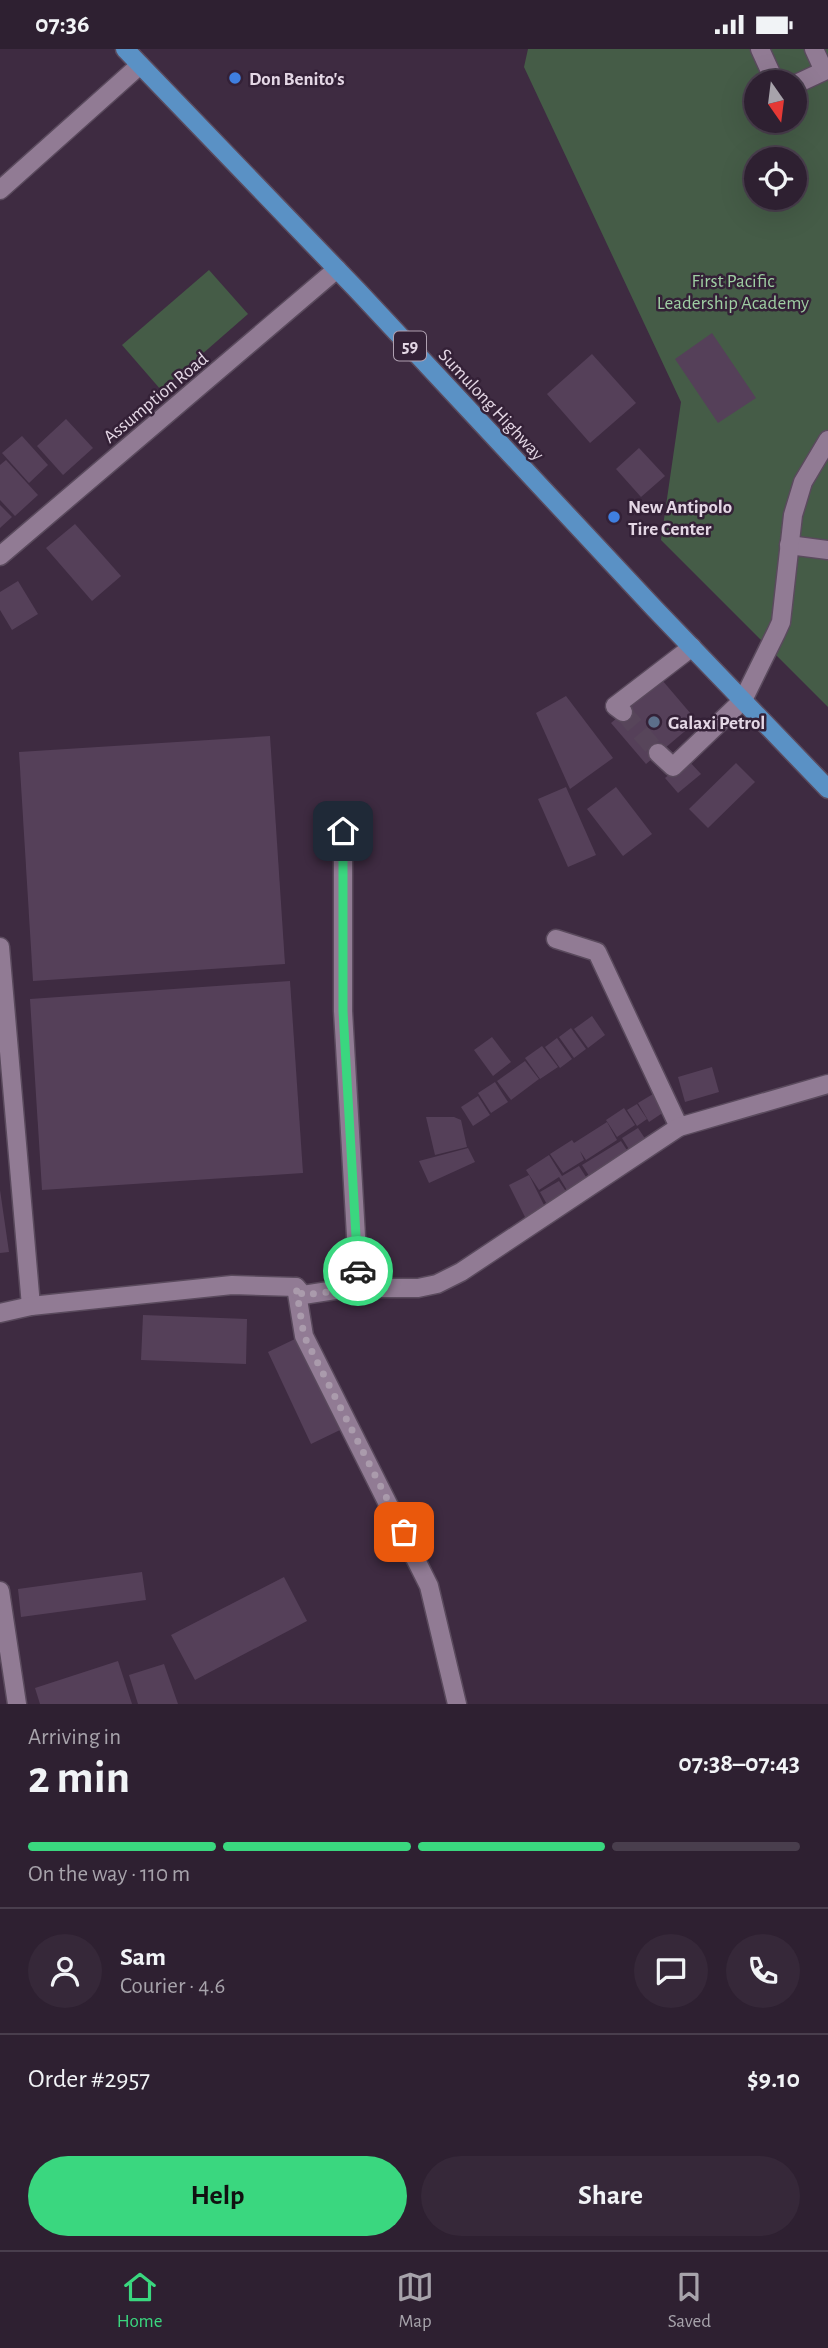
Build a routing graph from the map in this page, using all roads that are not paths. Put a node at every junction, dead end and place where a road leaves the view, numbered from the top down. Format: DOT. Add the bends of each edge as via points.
graph roads {
  1 [pos="125,49"];
  2 [pos="760,49"];
  3 [pos="814,49"];
  4 [pos="140,65"];
  5 [pos="770,70"];
  6 [pos="807,79"];
  7 [pos="0,190"];
  8 [pos="337,269"];
  9 [pos="826,445"];
  10 [pos="789,545"];
  11 [pos="828,550"];
  12 [pos="0,557"];
  13 [pos="692,647"];
  14 [pos="743,700"];
  15 [pos="623,712"];
  16 [pos="658,753"];
  17 [pos="828,789"];
  18 [pos="343,831"];
  19 [pos="556,939"];
  20 [pos="0,947"];
  21 [pos="828,1084"];
  22 [pos="679,1128"];
  23 [pos="296,1287"];
  24 [pos="359,1288"];
  25 [pos="31,1306"];
  26 [pos="0,1313"];
  27 [pos="0,1591"];
  28 [pos="17,1704"];
  29 [pos="457,1704"];
  1 -- 4 [label="main road, Sumulong Highway / 59"];
  2 -- 5 [label="street"];
  3 -- 6 [label="street" via="824,71"];
  4 -- 7 [label="street"];
  4 -- 8 [label="main road, Sumulong Highway / 59"];
  8 -- 12 [label="street, Assumption Road"];
  8 -- 13 [label="main road, Sumulong Highway / 59"];
  9 -- 10 [label="street" via="803,482"];
  10 -- 11 [label="street"];
  10 -- 14 [label="street" via="781,622"];
  13 -- 14 [label="main road, Sumulong Highway / 59"];
  13 -- 15 [label="street" via="615,706"];
  14 -- 16 [label="street" via="673,767"];
  14 -- 17 [label="main road, Sumulong Highway / 59"];
  18 -- 24 [label="street" via="343,1011"];
  19 -- 22 [label="street" via="597,952"];
  20 -- 25 [label="street"];
  21 -- 22 [label="street"];
  22 -- 24 [label="street" via="461,1272 418,1288"];
  23 -- 24 [label="street" via="303,1295"];
  23 -- 25 [label="street" via="232,1285"];
  23 -- 29 [label="street" via="304,1336 429,1586"];
  25 -- 26 [label="street"];
  27 -- 28 [label="street"];
}
